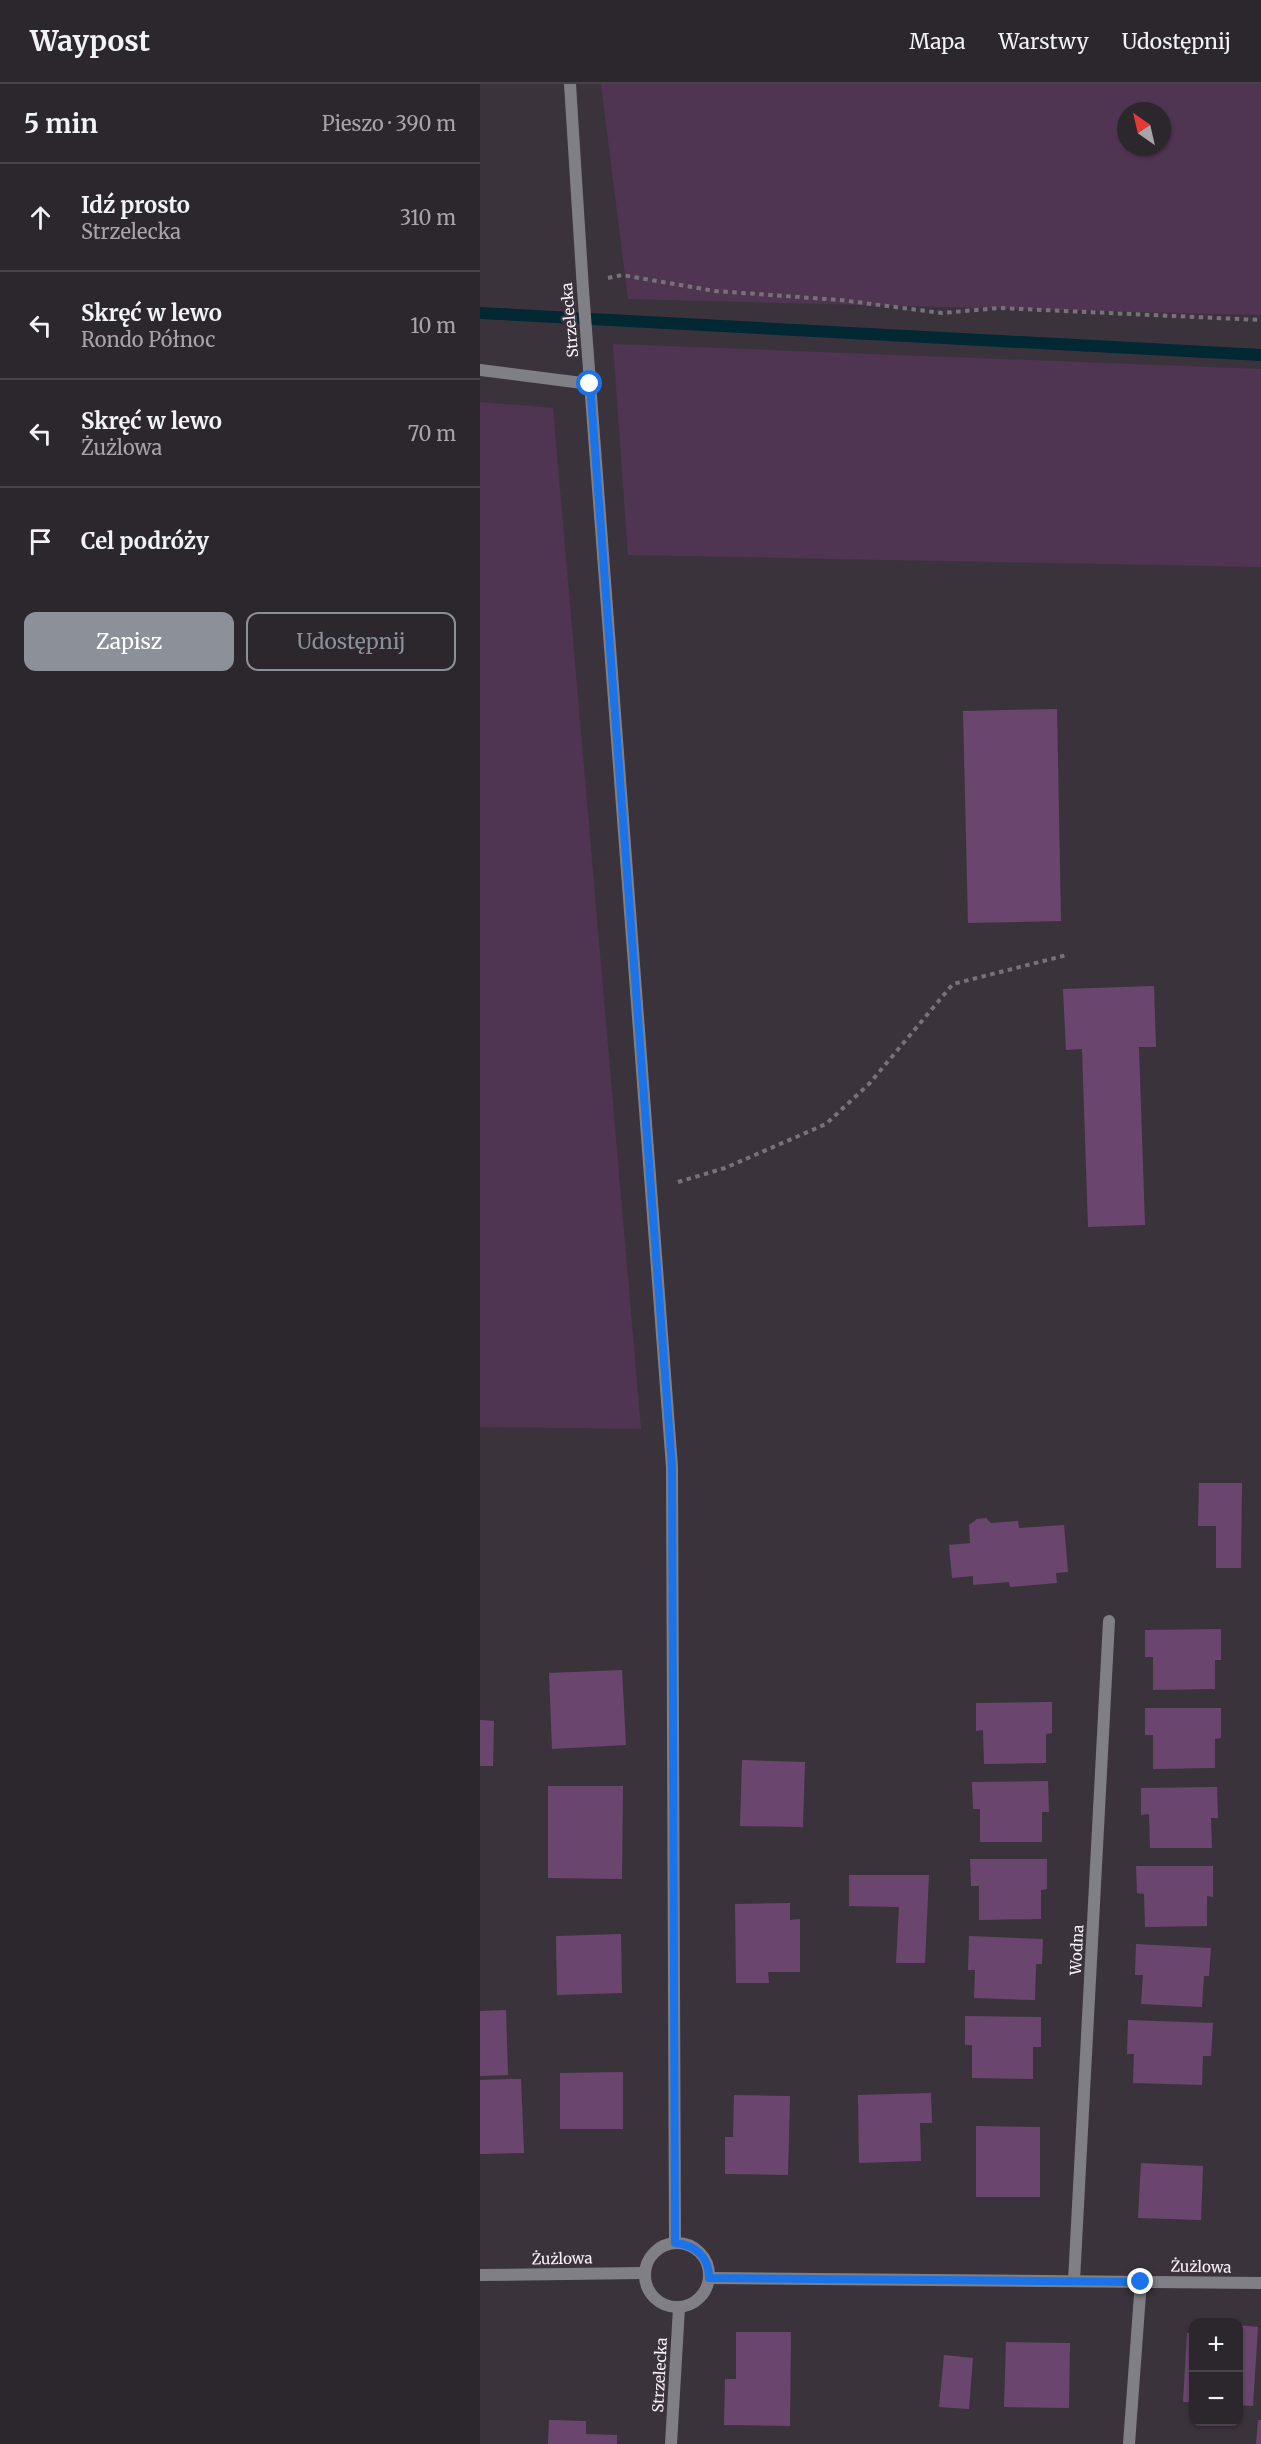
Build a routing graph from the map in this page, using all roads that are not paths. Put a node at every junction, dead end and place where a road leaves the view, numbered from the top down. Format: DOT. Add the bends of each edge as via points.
graph roads {
  1 [pos="570,84"];
  2 [pos="480,370"];
  3 [pos="590,384"];
  4 [pos="1109,1621"];
  5 [pos="675,2243"];
  6 [pos="644,2273"];
  7 [pos="480,2275"];
  8 [pos="709,2278"];
  9 [pos="1074,2281"];
  10 [pos="1141,2282"];
  11 [pos="1261,2283"];
  12 [pos="679,2308"];
  13 [pos="671,2444"];
  14 [pos="1129,2444"];
  1 -- 3 [label="street, Strzelecka"];
  2 -- 3 [label="street"];
  3 -- 5 [label="street, Strzelecka" via="672,1467"];
  4 -- 9 [label="street, Wodna"];
  5 -- 6 [label="street" via="654,2252"];
  5 -- 8 [label="street" via="700,2253 709,2268"];
  6 -- 7 [label="street, Żużlowa"];
  6 -- 12 [label="street" via="654,2298"];
  8 -- 9 [label="street, Żużlowa"];
  8 -- 12 [label="street" via="694,2303"];
  9 -- 10 [label="street, Żużlowa"];
  10 -- 11 [label="street, Żużlowa"];
  10 -- 14 [label="street"];
  12 -- 13 [label="street, Strzelecka"];
}
